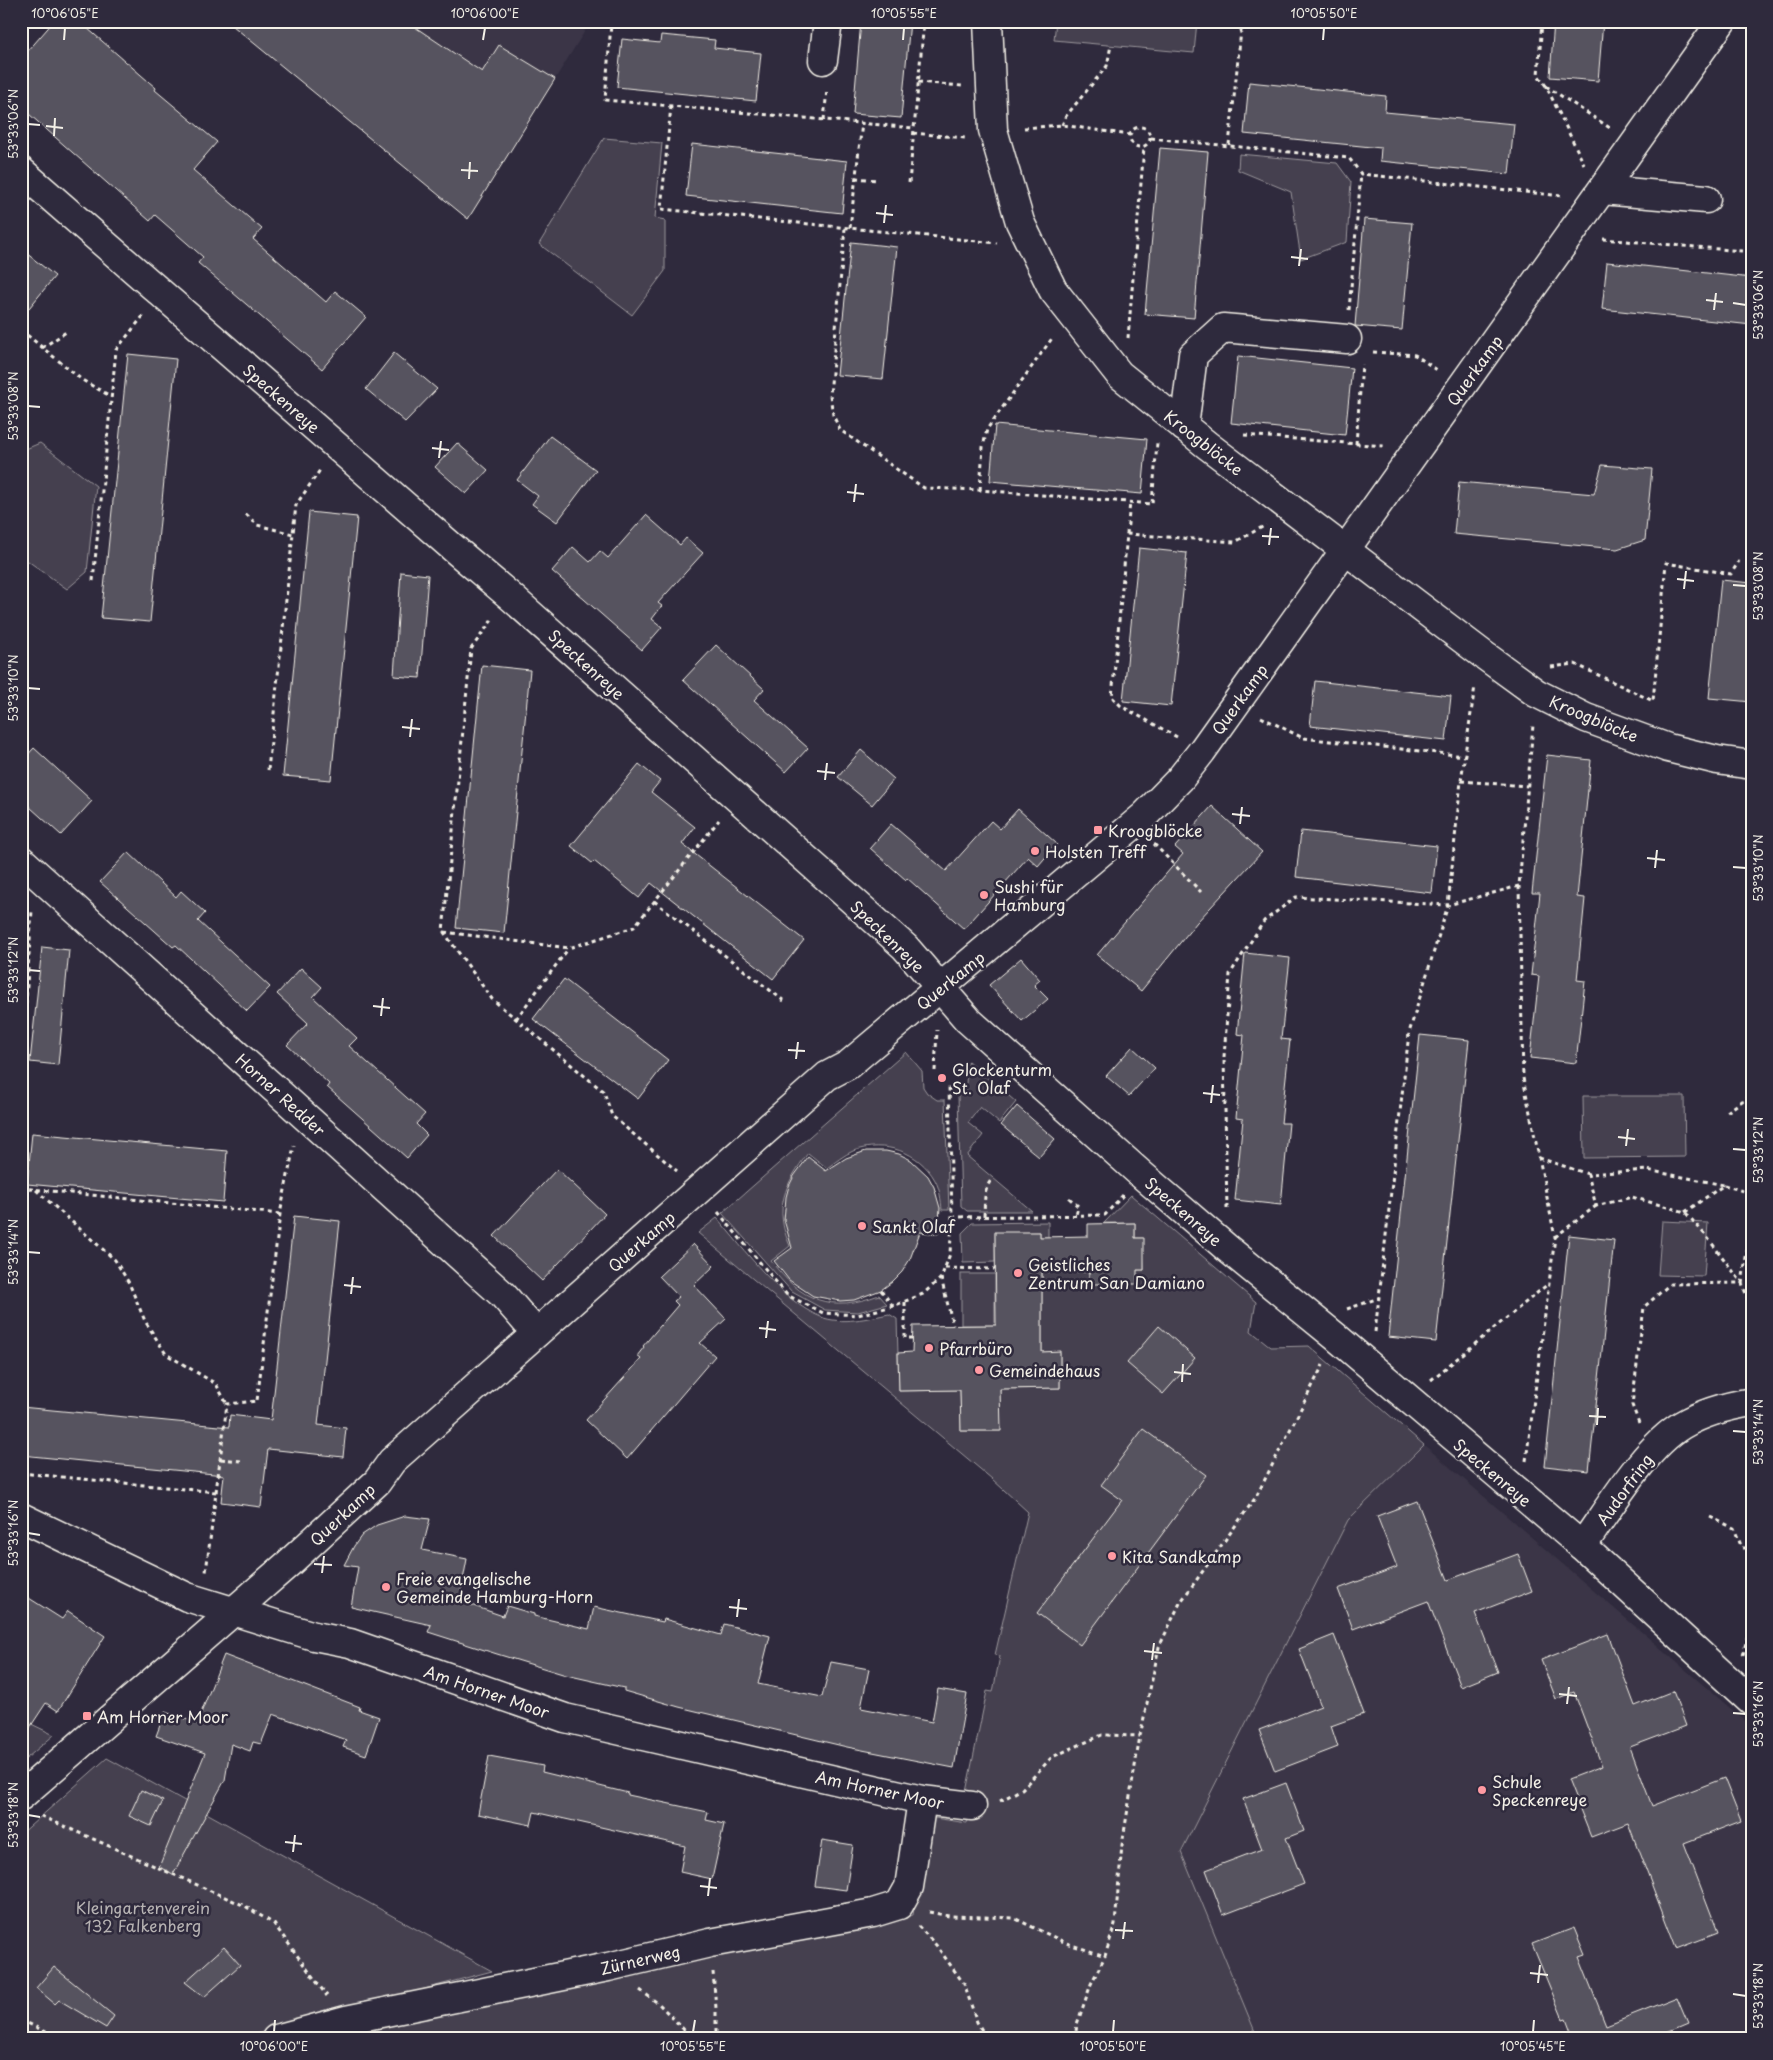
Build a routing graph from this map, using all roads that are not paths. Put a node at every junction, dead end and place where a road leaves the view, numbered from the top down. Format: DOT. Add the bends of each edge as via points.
graph roads {
  1 [pos="828,21"];
  2 [pos="988,21"];
  3 [pos="1722,21"];
  4 [pos="824,60"];
  5 [pos="21,171"];
  6 [pos="1599,194"];
  7 [pos="1706,199"];
  8 [pos="1355,345"];
  9 [pos="1184,427"];
  10 [pos="1345,550"];
  11 [pos="1752,765"];
  12 [pos="28,866"];
  13 [pos="940,988"];
  14 [pos="536,1333"];
  15 [pos="1752,1402"];
  16 [pos="21,1517"];
  17 [pos="1582,1546"];
  18 [pos="234,1611"];
  19 [pos="1743,1695"];
  20 [pos="922,1800"];
  21 [pos="29,1805"];
  22 [pos="972,1806"];
  23 [pos="276,2039"];
  1 -- 4 [label="street"];
  2 -- 9 [label="street, Kroogblöcke" via="995,135 1020,222 1053,290 1119,374"];
  3 -- 6 [label="street, Querkamp"];
  5 -- 13 [label="street, Speckenreye" via="510,596 904,948"];
  6 -- 7 [label="street"];
  6 -- 10 [label="street, Querkamp"];
  8 -- 9 [label="street" via="1223,328 1192,355"];
  9 -- 10 [label="street, Kroogblöcke"];
  10 -- 11 [label="street, Kroogblöcke" via="1536,693 1586,718 1668,748"];
  10 -- 13 [label="street, Querkamp" via="1180,778 1135,824"];
  12 -- 14 [label="street, Horner Redder" via="503,1295"];
  13 -- 14 [label="street, Querkamp" via="848,1065 827,1076"];
  13 -- 17 [label="street, Speckenreye" via="968,1020 1142,1175"];
  14 -- 18 [label="street, Querkamp" via="392,1461 377,1482"];
  15 -- 17 [label="street, Audorfring" via="1707,1412 1681,1425 1651,1451"];
  16 -- 18 [label="street, Am Horner Moor" via="187,1597"];
  17 -- 19 [label="street, Speckenreye"];
  18 -- 20 [label="street, Am Horner Moor" via="314,1636 350,1643 565,1718"];
  18 -- 21 [label="street, Querkamp" via="172,1663"];
  20 -- 22 [label="street, Am Horner Moor"];
  20 -- 23 [label="street, Zürnerweg" via="908,1887 899,1905 873,1913 710,1943 346,2020"];
}
